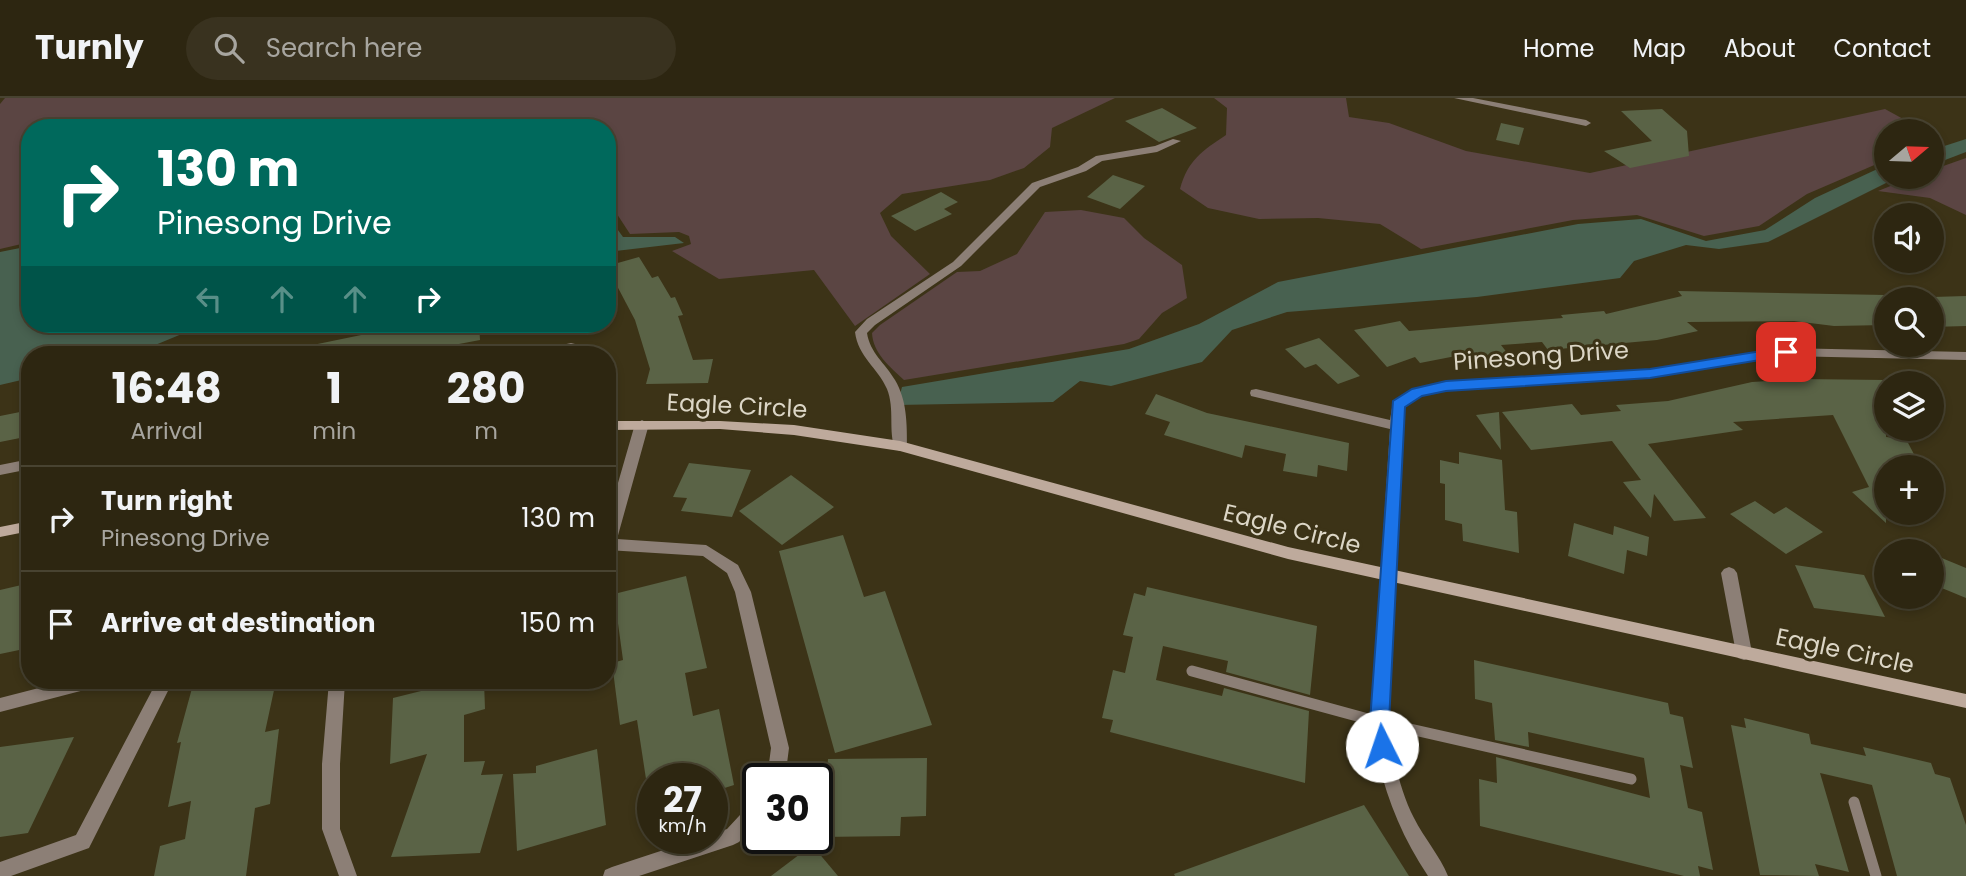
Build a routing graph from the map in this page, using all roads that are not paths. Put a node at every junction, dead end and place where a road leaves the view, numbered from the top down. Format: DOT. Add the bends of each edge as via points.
graph roads {
  1 [pos="1459,98"];
  2 [pos="1586,123"];
  3 [pos="1176,141"];
  4 [pos="1960,356"];
  5 [pos="1966,368"];
  6 [pos="1256,393"];
  7 [pos="642,424"];
  8 [pos="616,425"];
  9 [pos="1395,426"];
  10 [pos="900,446"];
  11 [pos="21,466"];
  12 [pos="0,470"];
  13 [pos="616,516"];
  14 [pos="21,528"];
  15 [pos="0,532"];
  16 [pos="616,545"];
  17 [pos="1729,573"];
  18 [pos="1387,575"];
  19 [pos="1744,653"];
  20 [pos="1192,671"];
  21 [pos="61,689"];
  22 [pos="161,689"];
  23 [pos="336,689"];
  24 [pos="1966,701"];
  25 [pos="0,705"];
  26 [pos="1379,722"];
  27 [pos="778,763"];
  28 [pos="1631,779"];
  29 [pos="1854,802"];
  30 [pos="742,826"];
  31 [pos="0,871"];
  32 [pos="348,876"];
  33 [pos="612,876"];
  34 [pos="1439,876"];
  35 [pos="1876,876"];
  1 -- 2 [label="street"];
  3 -- 10 [label="street" via="1157,149 1100,158 1036,185 957,264 861,332 872,362 890,381 900,415"];
  4 -- 5 [label="street"];
  4 -- 9 [label="street, Pinesong Drive" via="1786,352 1650,373 1446,386 1417,393 1398,405"];
  6 -- 9 [label="street"];
  7 -- 8 [label="street, Eagle Circle"];
  7 -- 10 [label="street, Eagle Circle" via="794,430"];
  7 -- 13 [label="street"];
  9 -- 18 [label="street, Pinesong Drive"];
  10 -- 18 [label="street, Eagle Circle" via="1288,554"];
  11 -- 12 [label="street"];
  14 -- 15 [label="street"];
  16 -- 27 [label="street" via="706,551 733,569 743,592 780,748"];
  17 -- 19 [label="street"];
  18 -- 19 [label="street, Eagle Circle"];
  18 -- 26 [label="street, Pinesong Drive"];
  19 -- 24 [label="street, Eagle Circle"];
  20 -- 26 [label="lane"];
  21 -- 25 [label="street"];
  22 -- 31 [label="street" via="82,842"];
  23 -- 32 [label="street" via="331,829"];
  26 -- 28 [label="lane"];
  26 -- 34 [label="street, Pinesong Drive" via="1395,798"];
  29 -- 35 [label="lane"];
  30 -- 33 [label="street" via="733,836"];
}
